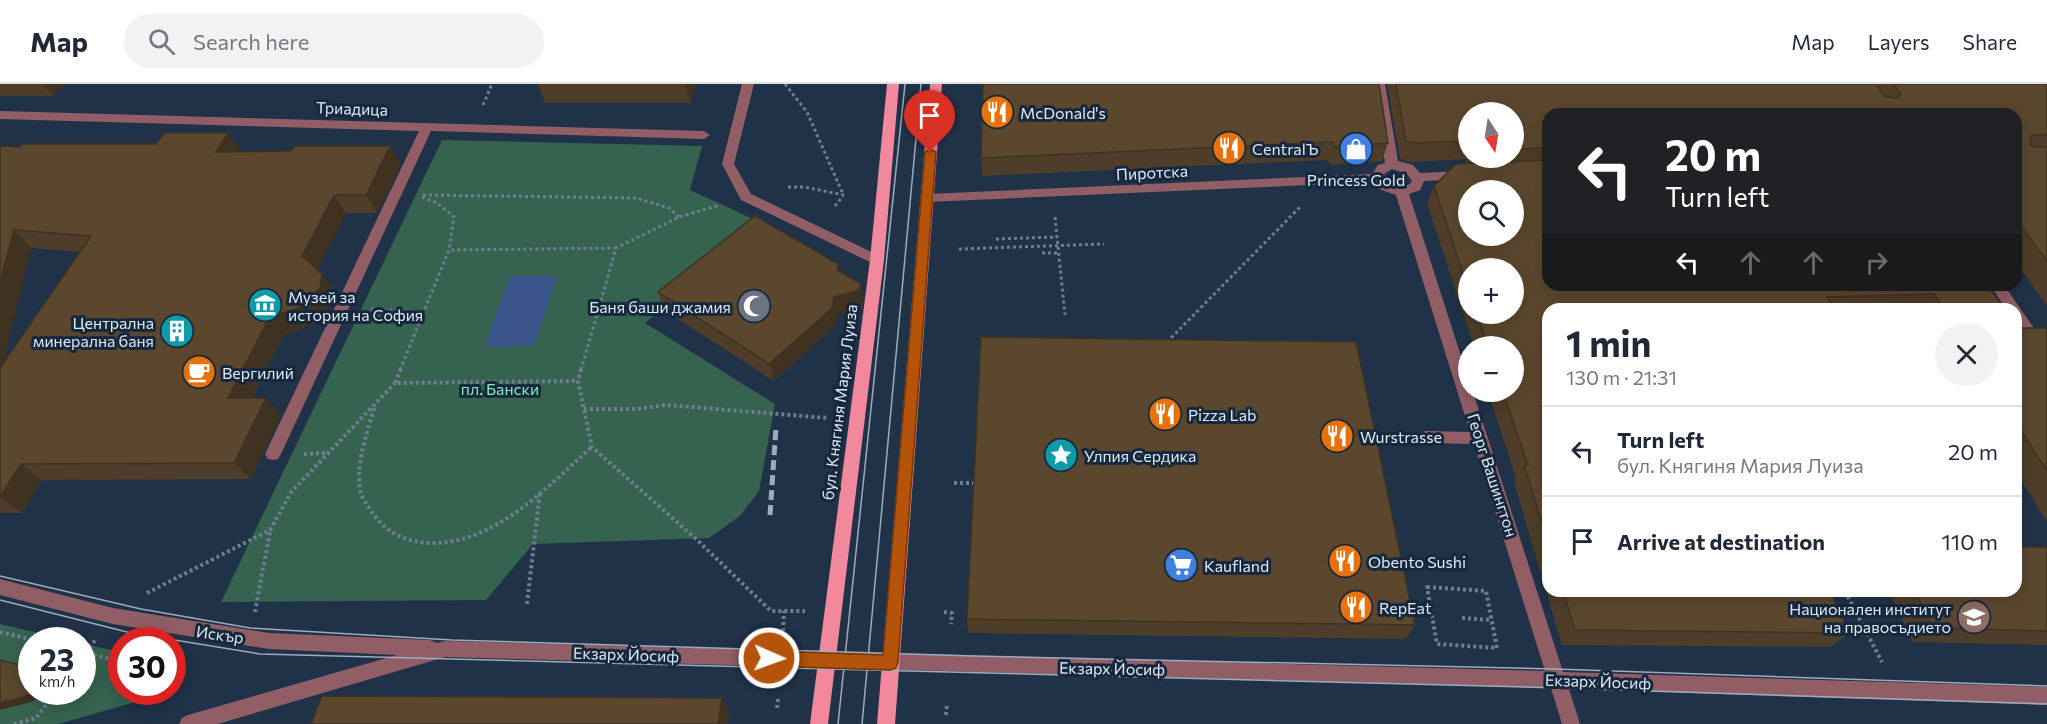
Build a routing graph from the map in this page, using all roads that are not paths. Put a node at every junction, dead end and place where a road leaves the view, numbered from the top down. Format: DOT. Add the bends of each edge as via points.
graph roads {
  1 [pos="748,84"];
  2 [pos="893,84"];
  3 [pos="936,84"];
  4 [pos="1379,84"];
  5 [pos="0,115"];
  6 [pos="427,127"];
  7 [pos="704,135"];
  8 [pos="1392,165"];
  9 [pos="1480,175"];
  10 [pos="1418,177"];
  11 [pos="1378,178"];
  12 [pos="1402,192"];
  13 [pos="927,198"];
  14 [pos="877,260"];
  15 [pos="2022,323"];
  16 [pos="2047,358"];
  17 [pos="1426,437"];
  18 [pos="1481,438"];
  19 [pos="273,454"];
  20 [pos="0,587"];
  21 [pos="445,649"];
  22 [pos="827,660"];
  23 [pos="890,662"];
  24 [pos="1558,680"];
  25 [pos="2047,696"];
  26 [pos="188,724"];
  27 [pos="819,724"];
  28 [pos="886,724"];
  29 [pos="1571,724"];
  1 -- 14 [label="street" via="728,164 746,197"];
  2 -- 14 [label="main road, бул. Княгиня Мария Луиза"];
  3 -- 13 [label="main road"];
  4 -- 8 [label="street"];
  5 -- 6 [label="street, Триадица"];
  6 -- 7 [label="street, Триадица"];
  6 -- 19 [label="street"];
  8 -- 10 [label="street" via="1408,168"];
  8 -- 11 [label="street" via="1382,168"];
  9 -- 10 [label="street"];
  10 -- 12 [label="street" via="1415,187"];
  11 -- 12 [label="street" via="1390,189"];
  11 -- 13 [label="street, Пиротска"];
  12 -- 18 [label="street, Георг Вашингтон"];
  13 -- 23 [label="main road"];
  14 -- 22 [label="main road, бул. Княгиня Мария Луиза"];
  15 -- 16 [label="street"];
  17 -- 18 [label="street"];
  18 -- 24 [label="street, Георг Вашингтон"];
  20 -- 21 [label="street, Искър" via="113,616 269,641"];
  21 -- 22 [label="street, Екзарх Йосиф"];
  21 -- 26 [label="street, Екзарх Йосиф"];
  22 -- 23 [label="street, Екзарх Йосиф"];
  22 -- 27 [label="main road, бул. Княгиня Мария Луиза"];
  23 -- 24 [label="street, Екзарх Йосиф"];
  23 -- 28 [label="main road"];
  24 -- 25 [label="street, Екзарх Йосиф"];
  24 -- 29 [label="street, Георг Вашингтон"];
}
